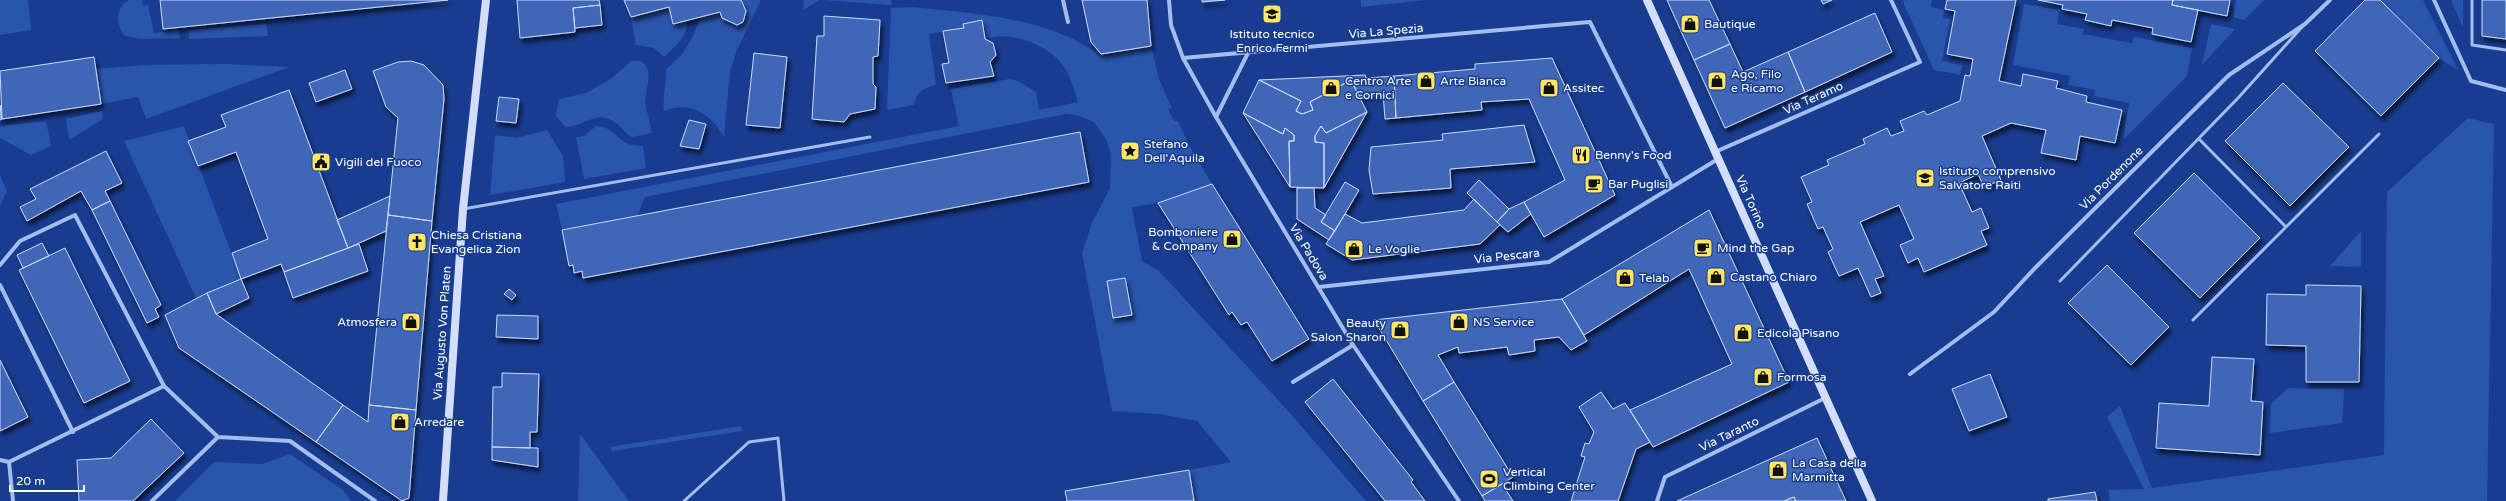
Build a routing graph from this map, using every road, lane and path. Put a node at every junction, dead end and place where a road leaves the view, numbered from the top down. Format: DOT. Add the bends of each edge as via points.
graph roads {
  1 [pos="486,0"];
  2 [pos="1063,0"];
  3 [pos="1169,0"];
  4 [pos="1647,0"];
  5 [pos="1891,0"];
  6 [pos="2330,0"];
  7 [pos="2434,0"];
  8 [pos="2472,0"];
  9 [pos="1068,22"];
  10 [pos="2305,24"];
  11 [pos="2506,50"];
  12 [pos="1248,53"];
  13 [pos="1183,58"];
  14 [pos="2506,90"];
  15 [pos="1216,117"];
  16 [pos="2379,134"];
  17 [pos="870,137"];
  18 [pos="2199,139"];
  19 [pos="1717,156"];
  20 [pos="1672,187"];
  21 [pos="463,209"];
  22 [pos="2286,227"];
  23 [pos="0,265"];
  24 [pos="2060,281"];
  25 [pos="0,285"];
  26 [pos="1319,287"];
  27 [pos="2193,320"];
  28 [pos="1353,345"];
  29 [pos="1910,374"];
  30 [pos="1293,382"];
  31 [pos="164,386"];
  32 [pos="1826,398"];
  33 [pos="73,432"];
  34 [pos="218,437"];
  35 [pos="0,460"];
  36 [pos="9,462"];
  37 [pos="13,501"];
  38 [pos="152,501"];
  39 [pos="375,501"];
  40 [pos="443,501"];
  41 [pos="684,501"];
  42 [pos="784,501"];
  43 [pos="1459,501"];
  44 [pos="1657,501"];
  45 [pos="1872,501"];
  1 -- 21 [label="street, Via Augusto Von Platen"];
  2 -- 9 [label="street"];
  3 -- 13 [label="street, Via Padova" via="1171,25"];
  4 -- 19 [label="street, Via Torino"];
  5 -- 19 [label="street, Via Teramo" via="1920,62"];
  6 -- 10 [label="street, Via Pordenone"];
  7 -- 14 [label="street" via="2471,81"];
  8 -- 11 [label="lane" via="2472,45"];
  10 -- 18 [label="lane"];
  10 -- 29 [label="street, Via Pordenone" via="2229,75 1994,312"];
  12 -- 13 [label="street, Via La Spezia"];
  12 -- 15 [label="street"];
  12 -- 20 [label="street, Via La Spezia" via="1590,22"];
  13 -- 15 [label="street, Via Padova"];
  15 -- 26 [label="street, Via Padova"];
  16 -- 22 [label="lane"];
  17 -- 21 [label="lane"];
  18 -- 22 [label="lane"];
  18 -- 24 [label="lane"];
  19 -- 20 [label="street, Via Pescara"];
  19 -- 32 [label="street, Via Torino"];
  20 -- 26 [label="street, Via Pescara" via="1549,262"];
  21 -- 40 [label="street, Via Augusto Von Platen"];
  22 -- 27 [label="lane"];
  23 -- 31 [label="street" via="20,241 75,215"];
  25 -- 33 [label="street"];
  26 -- 28 [label="street, Via Padova"];
  28 -- 30 [label="street"];
  28 -- 43 [label="street, Via Padova"];
  31 -- 33 [label="street"];
  31 -- 34 [label="street"];
  32 -- 44 [label="street, Via Taranto" via="1665,477"];
  32 -- 45 [label="street, Via Torino"];
  33 -- 36 [label="street"];
  34 -- 38 [label="street"];
  34 -- 39 [label="street" via="290,442"];
  35 -- 36 [label="street"];
  36 -- 37 [label="street"];
  41 -- 42 [label="lane" via="749,442 778,438"];
}
